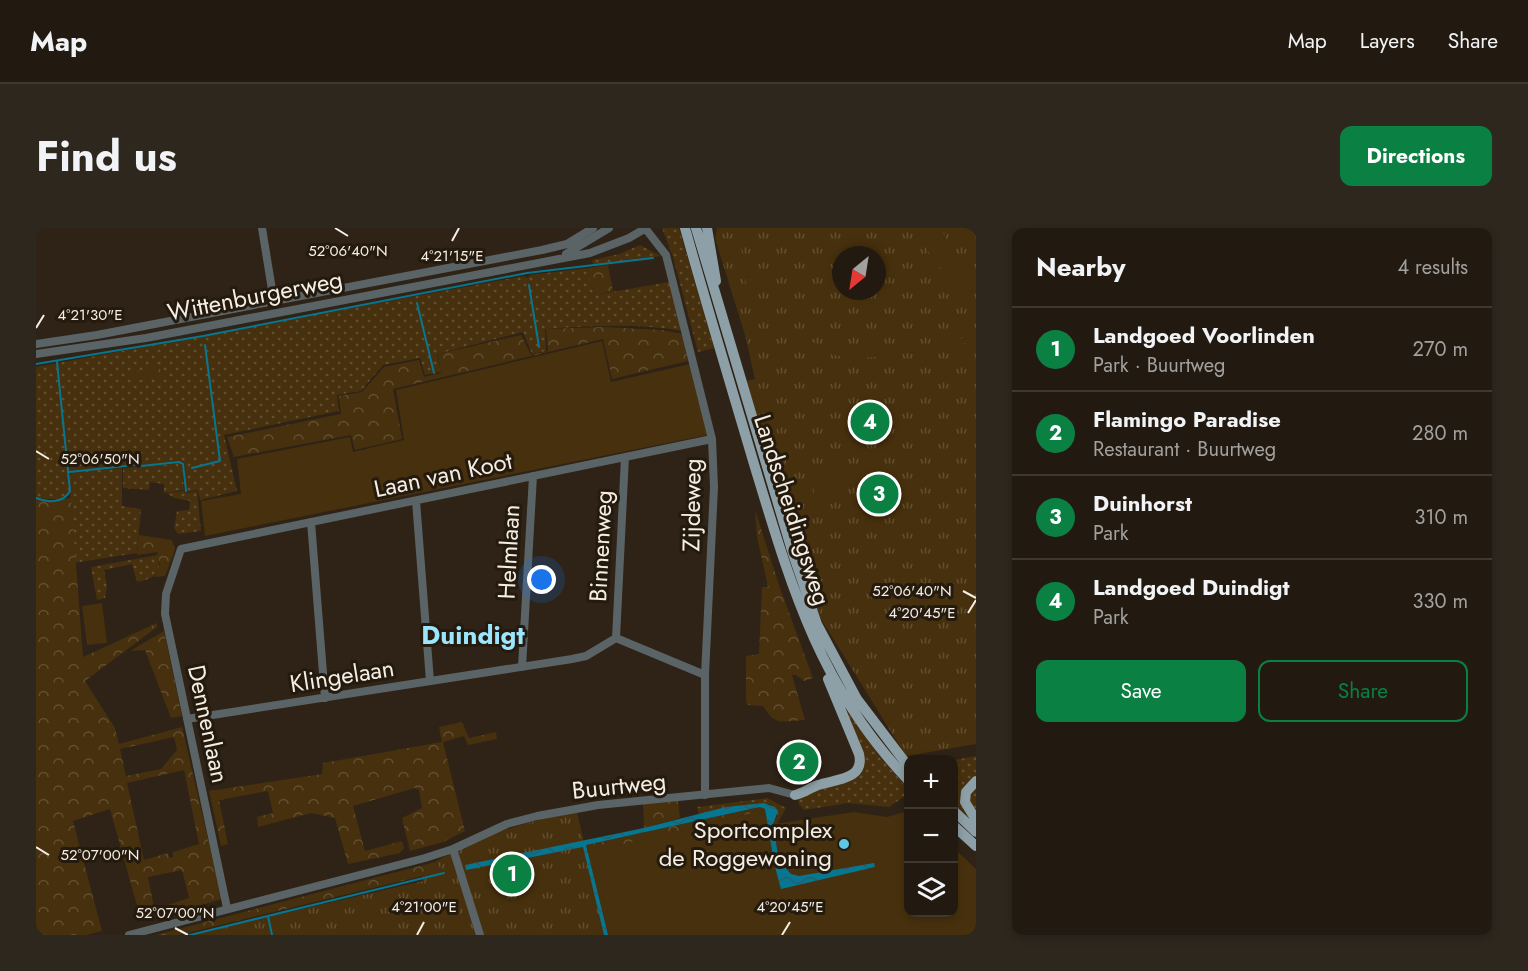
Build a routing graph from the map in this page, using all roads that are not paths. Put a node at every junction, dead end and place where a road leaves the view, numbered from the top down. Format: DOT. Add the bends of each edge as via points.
graph roads {
  1 [pos="262,228"];
  2 [pos="593,228"];
  3 [pos="609,228"];
  4 [pos="646,228"];
  5 [pos="685,228"];
  6 [pos="696,228"];
  7 [pos="707,228"];
  8 [pos="552,259"];
  9 [pos="274,302"];
  10 [pos="717,303"];
  11 [pos="36,344"];
  12 [pos="724,345"];
  13 [pos="36,354"];
  14 [pos="712,439"];
  15 [pos="625,457"];
  16 [pos="533,476"];
  17 [pos="416,501"];
  18 [pos="311,522"];
  19 [pos="181,549"];
  20 [pos="616,638"];
  21 [pos="822,659"];
  22 [pos="522,667"];
  23 [pos="705,675"];
  24 [pos="430,681"];
  25 [pos="325,698"];
  26 [pos="187,719"];
  27 [pos="904,760"];
  28 [pos="904,774"];
  29 [pos="976,781"];
  30 [pos="705,795"];
  31 [pos="795,795"];
  32 [pos="958,815"];
  33 [pos="976,820"];
  34 [pos="958,830"];
  35 [pos="976,832"];
  36 [pos="976,846"];
  37 [pos="453,849"];
  38 [pos="227,908"];
  39 [pos="129,935"];
  40 [pos="480,935"];
  1 -- 9 [label="street"];
  2 -- 9 [label="street, Wittenburgerweg" via="555,248"];
  3 -- 8 [label="street, Wittenburgerweg"];
  4 -- 8 [label="street, Wittenburgerweg" via="596,251"];
  4 -- 14 [label="street, Zijdeweg" via="666,255"];
  5 -- 12 [label="main road, Landscheidingsweg"];
  6 -- 10 [label="main road, Landscheidingsweg"];
  7 -- 10 [label="main road"];
  8 -- 13 [label="street, Wittenburgerweg" via="146,338"];
  9 -- 11 [label="street, Wittenburgerweg"];
  10 -- 12 [label="main road, Landscheidingsweg"];
  12 -- 21 [label="main road, Landscheidingsweg" via="795,596"];
  12 -- 27 [label="main road, Landscheidingsweg" via="817,624 857,699"];
  14 -- 15 [label="street, Laan van Koot"];
  14 -- 23 [label="street, Zijdeweg" via="714,487"];
  15 -- 16 [label="street, Laan van Koot"];
  15 -- 20 [label="street, Binnenweg"];
  16 -- 17 [label="street, Laan van Koot"];
  16 -- 22 [label="street, Helmlaan"];
  17 -- 18 [label="street, Laan van Koot"];
  17 -- 24 [label="street"];
  18 -- 19 [label="street, Laan van Koot"];
  18 -- 25 [label="street"];
  19 -- 26 [label="street, Dennenlaan" via="166,594 165,614"];
  20 -- 22 [label="street, Klingelaan" via="586,656"];
  20 -- 23 [label="street"];
  21 -- 28 [label="main road, Landscheidingsweg" via="847,704"];
  21 -- 31 [label="main road" via="832,693 860,754 860,763 848,778"];
  22 -- 24 [label="street, Klingelaan"];
  23 -- 30 [label="street, Zijdeweg"];
  24 -- 25 [label="street, Klingelaan"];
  25 -- 26 [label="street, Klingelaan"];
  26 -- 38 [label="street, Dennenlaan"];
  29 -- 33 [label="main road" via="966,792 964,802"];
  30 -- 31 [label="street, Buurtweg" via="769,788"];
  30 -- 37 [label="street, Buurtweg" via="598,805 537,816 507,824"];
  32 -- 35 [label="main road"];
  34 -- 36 [label="main road"];
  37 -- 38 [label="street, Buurtweg"];
  37 -- 40 [label="street"];
  38 -- 39 [label="street, Buurtweg"];
}
